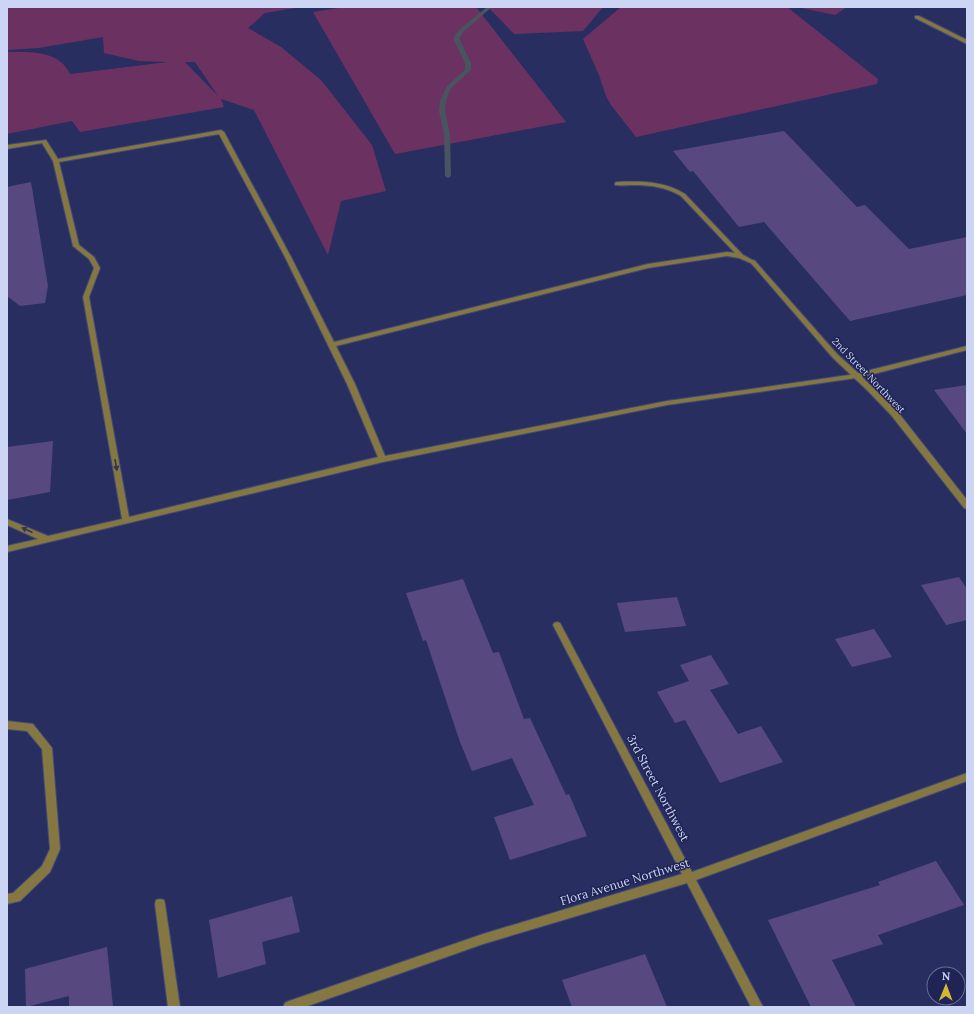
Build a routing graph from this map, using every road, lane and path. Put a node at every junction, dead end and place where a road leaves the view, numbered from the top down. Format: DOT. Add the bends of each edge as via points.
graph roads {
  1 [pos="917,17"];
  2 [pos="967,42"];
  3 [pos="7,147"];
  4 [pos="56,161"];
  5 [pos="617,184"];
  6 [pos="741,256"];
  7 [pos="331,345"];
  8 [pos="967,348"];
  9 [pos="856,376"];
  10 [pos="384,459"];
  11 [pos="967,506"];
  12 [pos="126,520"];
  13 [pos="7,522"];
  14 [pos="47,539"];
  15 [pos="7,549"];
  16 [pos="557,625"];
  17 [pos="7,725"];
  18 [pos="967,777"];
  19 [pos="690,877"];
  20 [pos="7,899"];
  21 [pos="160,904"];
  22 [pos="174,1007"];
  23 [pos="289,1007"];
  24 [pos="758,1007"];
  1 -- 2 [label="street"];
  3 -- 4 [label="street" via="44,141"];
  4 -- 7 [label="street" via="221,132 288,257"];
  4 -- 12 [label="street, one-way" via="76,246 92,258 97,268 86,297"];
  5 -- 6 [label="street" via="649,183 675,190 683,195"];
  6 -- 7 [label="street" via="727,254 648,266"];
  6 -- 9 [label="street, 2nd Street Northwest" via="753,262 835,356"];
  7 -- 10 [label="street" via="352,384"];
  8 -- 9 [label="street"];
  9 -- 10 [label="street" via="667,403"];
  9 -- 11 [label="street, 2nd Street Northwest" via="894,413"];
  10 -- 12 [label="street"];
  12 -- 14 [label="street"];
  14 -- 13 [label="street, one-way"];
  14 -- 15 [label="street"];
  16 -- 19 [label="street, 3rd Street Northwest"];
  17 -- 20 [label="street" via="30,726 47,748 54,849 46,869 16,897"];
  18 -- 19 [label="street, Flora Avenue Northwest"];
  19 -- 23 [label="street, Flora Avenue Northwest" via="483,939"];
  19 -- 24 [label="street, 3rd Street Northwest"];
  21 -- 22 [label="street"];
}
